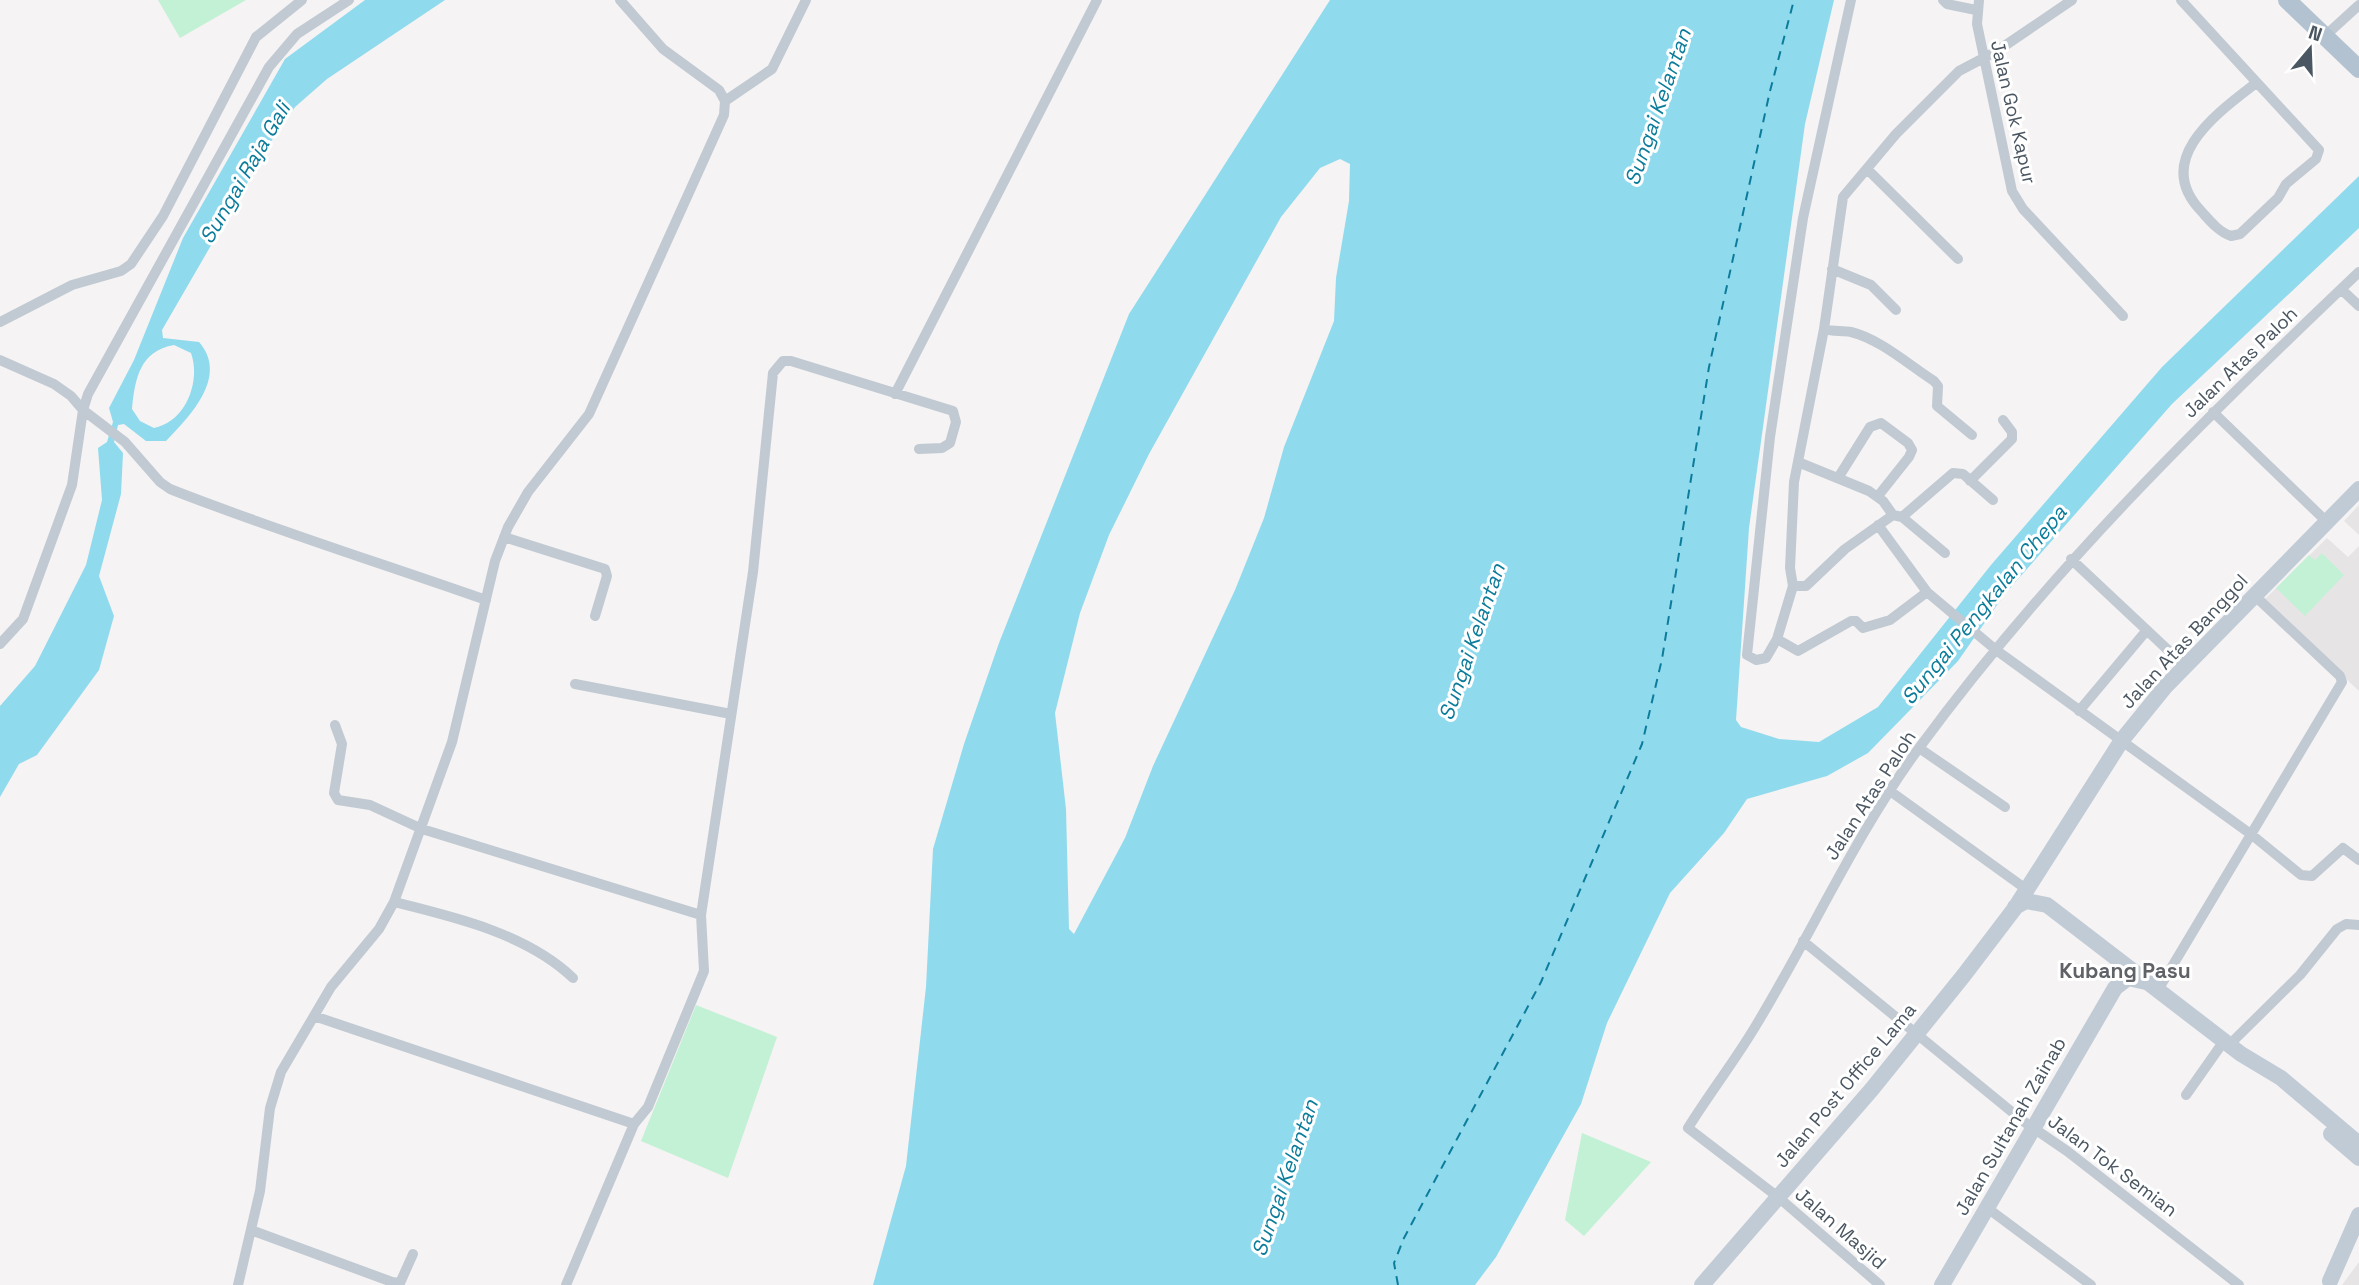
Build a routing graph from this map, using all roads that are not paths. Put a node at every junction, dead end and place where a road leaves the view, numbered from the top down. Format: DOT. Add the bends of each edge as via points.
graph roads {
  1 [pos="302,0"];
  2 [pos="349,0"];
  3 [pos="620,0"];
  4 [pos="806,0"];
  5 [pos="1097,0"];
  6 [pos="1851,0"];
  7 [pos="1943,0"];
  8 [pos="2072,0"];
  9 [pos="2181,0"];
  10 [pos="2287,0"];
  11 [pos="1977,5"];
  12 [pos="2359,5"];
  13 [pos="2325,36"];
  14 [pos="1983,58"];
  15 [pos="2359,69"];
  16 [pos="2256,83"];
  17 [pos="725,101"];
  18 [pos="1867,169"];
  19 [pos="1958,259"];
  20 [pos="1832,269"];
  21 [pos="2359,272"];
  22 [pos="2341,289"];
  23 [pos="2359,306"];
  24 [pos="1896,310"];
  25 [pos="2123,316"];
  26 [pos="0,322"];
  27 [pos="1824,329"];
  28 [pos="0,360"];
  29 [pos="895,394"];
  30 [pos="83,410"];
  31 [pos="2213,412"];
  32 [pos="2003,420"];
  33 [pos="1972,435"];
  34 [pos="919,449"];
  35 [pos="1798,462"];
  36 [pos="1838,478"];
  37 [pos="1970,481"];
  38 [pos="2359,489"];
  39 [pos="1878,496"];
  40 [pos="1993,500"];
  41 [pos="1898,516"];
  42 [pos="2326,522"];
  43 [pos="1878,525"];
  44 [pos="504,537"];
  45 [pos="1945,553"];
  46 [pos="2071,559"];
  47 [pos="1793,586"];
  48 [pos="2254,595"];
  49 [pos="1931,596"];
  50 [pos="486,600"];
  51 [pos="595,616"];
  52 [pos="2147,630"];
  53 [pos="1777,639"];
  54 [pos="0,643"];
  55 [pos="1996,650"];
  56 [pos="2185,666"];
  57 [pos="575,684"];
  58 [pos="2079,711"];
  59 [pos="731,714"];
  60 [pos="335,725"];
  61 [pos="2122,740"];
  62 [pos="1919,748"];
  63 [pos="1890,791"];
  64 [pos="2005,807"];
  65 [pos="422,829"];
  66 [pos="2252,835"];
  67 [pos="2046,860"];
  68 [pos="2359,860"];
  69 [pos="2026,889"];
  70 [pos="394,902"];
  71 [pos="2047,905"];
  72 [pos="2015,908"];
  73 [pos="701,915"];
  74 [pos="2359,925"];
  75 [pos="1803,941"];
  76 [pos="2108,949"];
  77 [pos="573,978"];
  78 [pos="2152,986"];
  79 [pos="2115,988"];
  80 [pos="314,1016"];
  81 [pos="1916,1034"];
  82 [pos="2231,1047"];
  83 [pos="2186,1095"];
  84 [pos="634,1124"];
  85 [pos="1688,1128"];
  86 [pos="2033,1128"];
  87 [pos="2359,1144"];
  88 [pos="2359,1158"];
  89 [pos="1778,1197"];
  90 [pos="1986,1207"];
  91 [pos="2359,1215"];
  92 [pos="251,1230"];
  93 [pos="2359,1238"];
  94 [pos="413,1254"];
  95 [pos="2329,1283"];
  96 [pos="238,1285"];
  97 [pos="566,1285"];
  98 [pos="1702,1285"];
  99 [pos="1880,1285"];
  100 [pos="1942,1285"];
  101 [pos="2091,1285"];
  102 [pos="2239,1285"];
  1 -- 26 [label="street" via="256,37 163,216 131,264 72,285"];
  2 -- 30 [label="street" via="297,34 269,66"];
  3 -- 17 [label="street" via="663,49 706,79"];
  4 -- 17 [label="street" via="772,69"];
  5 -- 29 [label="street"];
  6 -- 53 [label="street" via="1803,218 1770,437 1747,655 1756,660 1766,658"];
  7 -- 11 [label="street"];
  8 -- 14 [label="street"];
  9 -- 16 [label="street"];
  10 -- 13 [label="main road"];
  11 -- 14 [label="street, Jalan Gok Kapur"];
  12 -- 13 [label="street"];
  13 -- 15 [label="main road"];
  14 -- 18 [label="street" via="1959,71"];
  14 -- 25 [label="street, Jalan Gok Kapur" via="2012,191 2023,209"];
  16 -- 16 [label="street" via="2319,153 2240,234 2231,236 2198,208 2183,175 2189,150 2204,126"];
  17 -- 44 [label="street" via="719,130 589,414 527,492"];
  18 -- 19 [label="street"];
  18 -- 20 [label="street" via="1842,200"];
  20 -- 24 [label="street" via="1871,285"];
  20 -- 27 [label="street"];
  21 -- 22 [label="street, Jalan Atas Paloh"];
  22 -- 23 [label="street"];
  22 -- 31 [label="street, Jalan Atas Paloh"];
  27 -- 33 [label="street" via="1850,331 1934,381 1937,406"];
  27 -- 35 [label="street"];
  28 -- 30 [label="street" via="54,384"];
  29 -- 34 [label="street" via="955,414 948,446"];
  29 -- 59 [label="street" via="791,361 783,361 773,373"];
  30 -- 50 [label="street" via="125,442 170,489 277,531"];
  30 -- 54 [label="street" via="72,485 24,617"];
  31 -- 42 [label="street"];
  31 -- 46 [label="street, Jalan Atas Paloh"];
  32 -- 37 [label="street" via="2012,439"];
  35 -- 36 [label="street"];
  35 -- 47 [label="street" via="1790,568"];
  36 -- 39 [label="street"];
  36 -- 39 [label="street" via="1870,427 1881,422 1912,450"];
  37 -- 40 [label="street"];
  37 -- 41 [label="street" via="1960,472 1953,473"];
  38 -- 42 [label="main road, Jalan Atas Banggol"];
  39 -- 41 [label="street"];
  41 -- 43 [label="street"];
  41 -- 45 [label="street"];
  42 -- 48 [label="main road, Jalan Atas Banggol"];
  43 -- 47 [label="street" via="1805,586"];
  43 -- 49 [label="street"];
  44 -- 50 [label="street"];
  44 -- 51 [label="street" via="605,569"];
  46 -- 52 [label="street"];
  46 -- 55 [label="street, Jalan Atas Paloh"];
  47 -- 53 [label="street"];
  48 -- 56 [label="main road, Jalan Atas Banggol"];
  48 -- 66 [label="street" via="2342,682"];
  49 -- 53 [label="street" via="1890,620 1863,628 1851,621 1798,651"];
  49 -- 55 [label="street"];
  50 -- 65 [label="street" via="452,742"];
  52 -- 56 [label="street"];
  52 -- 58 [label="street"];
  55 -- 58 [label="street"];
  55 -- 62 [label="street, Jalan Atas Paloh"];
  56 -- 61 [label="main road, Jalan Atas Banggol"];
  57 -- 59 [label="street"];
  58 -- 61 [label="street"];
  59 -- 73 [label="street"];
  60 -- 65 [label="street" via="342,744 336,798 370,805"];
  61 -- 66 [label="street"];
  61 -- 67 [label="main road, Jalan Atas Banggol"];
  62 -- 63 [label="street, Jalan Atas Paloh"];
  62 -- 64 [label="street"];
  63 -- 69 [label="street"];
  63 -- 75 [label="street, Jalan Atas Paloh"];
  65 -- 70 [label="street"];
  65 -- 73 [label="street"];
  66 -- 68 [label="street" via="2307,877 2341,848"];
  66 -- 78 [label="street"];
  67 -- 69 [label="main road, Jalan Atas Banggol"];
  67 -- 71 [label="main road" via="2041,883"];
  69 -- 72 [label="main road, Jalan Atas Banggol"];
  70 -- 77 [label="street" via="455,917 550,957"];
  70 -- 80 [label="street"];
  71 -- 72 [label="main road" via="2026,901"];
  71 -- 76 [label="main road"];
  72 -- 81 [label="main road, Jalan Post Office Lama"];
  73 -- 84 [label="street" via="704,971 648,1107"];
  74 -- 82 [label="street" via="2337,929"];
  75 -- 81 [label="street, Jalan Tok Semian"];
  75 -- 85 [label="street, Jalan Atas Paloh" via="1754,1028"];
  76 -- 78 [label="main road"];
  76 -- 79 [label="main road" via="2117,967"];
  78 -- 79 [label="main road" via="2128,978"];
  78 -- 82 [label="main road"];
  79 -- 86 [label="main road, Jalan Sultanah Zainab"];
  80 -- 84 [label="street"];
  80 -- 92 [label="street" via="281,1072 270,1108"];
  81 -- 86 [label="street, Jalan Tok Semian"];
  81 -- 89 [label="main road, Jalan Post Office Lama"];
  82 -- 83 [label="street"];
  82 -- 87 [label="main road" via="2281,1079"];
  82 -- 88 [label="main road"];
  84 -- 97 [label="street"];
  85 -- 89 [label="street, Jalan Masjid"];
  86 -- 90 [label="main road, Jalan Sultanah Zainab"];
  86 -- 102 [label="street, Jalan Tok Semian"];
  89 -- 98 [label="main road, Jalan Post Office Lama"];
  89 -- 99 [label="street, Jalan Masjid"];
  90 -- 100 [label="main road, Jalan Sultanah Zainab"];
  90 -- 101 [label="street"];
  91 -- 95 [label="main road"];
  92 -- 94 [label="street" via="393,1282 404,1278"];
  92 -- 96 [label="street"];
  93 -- 95 [label="main road" via="2343,1269"];
}
